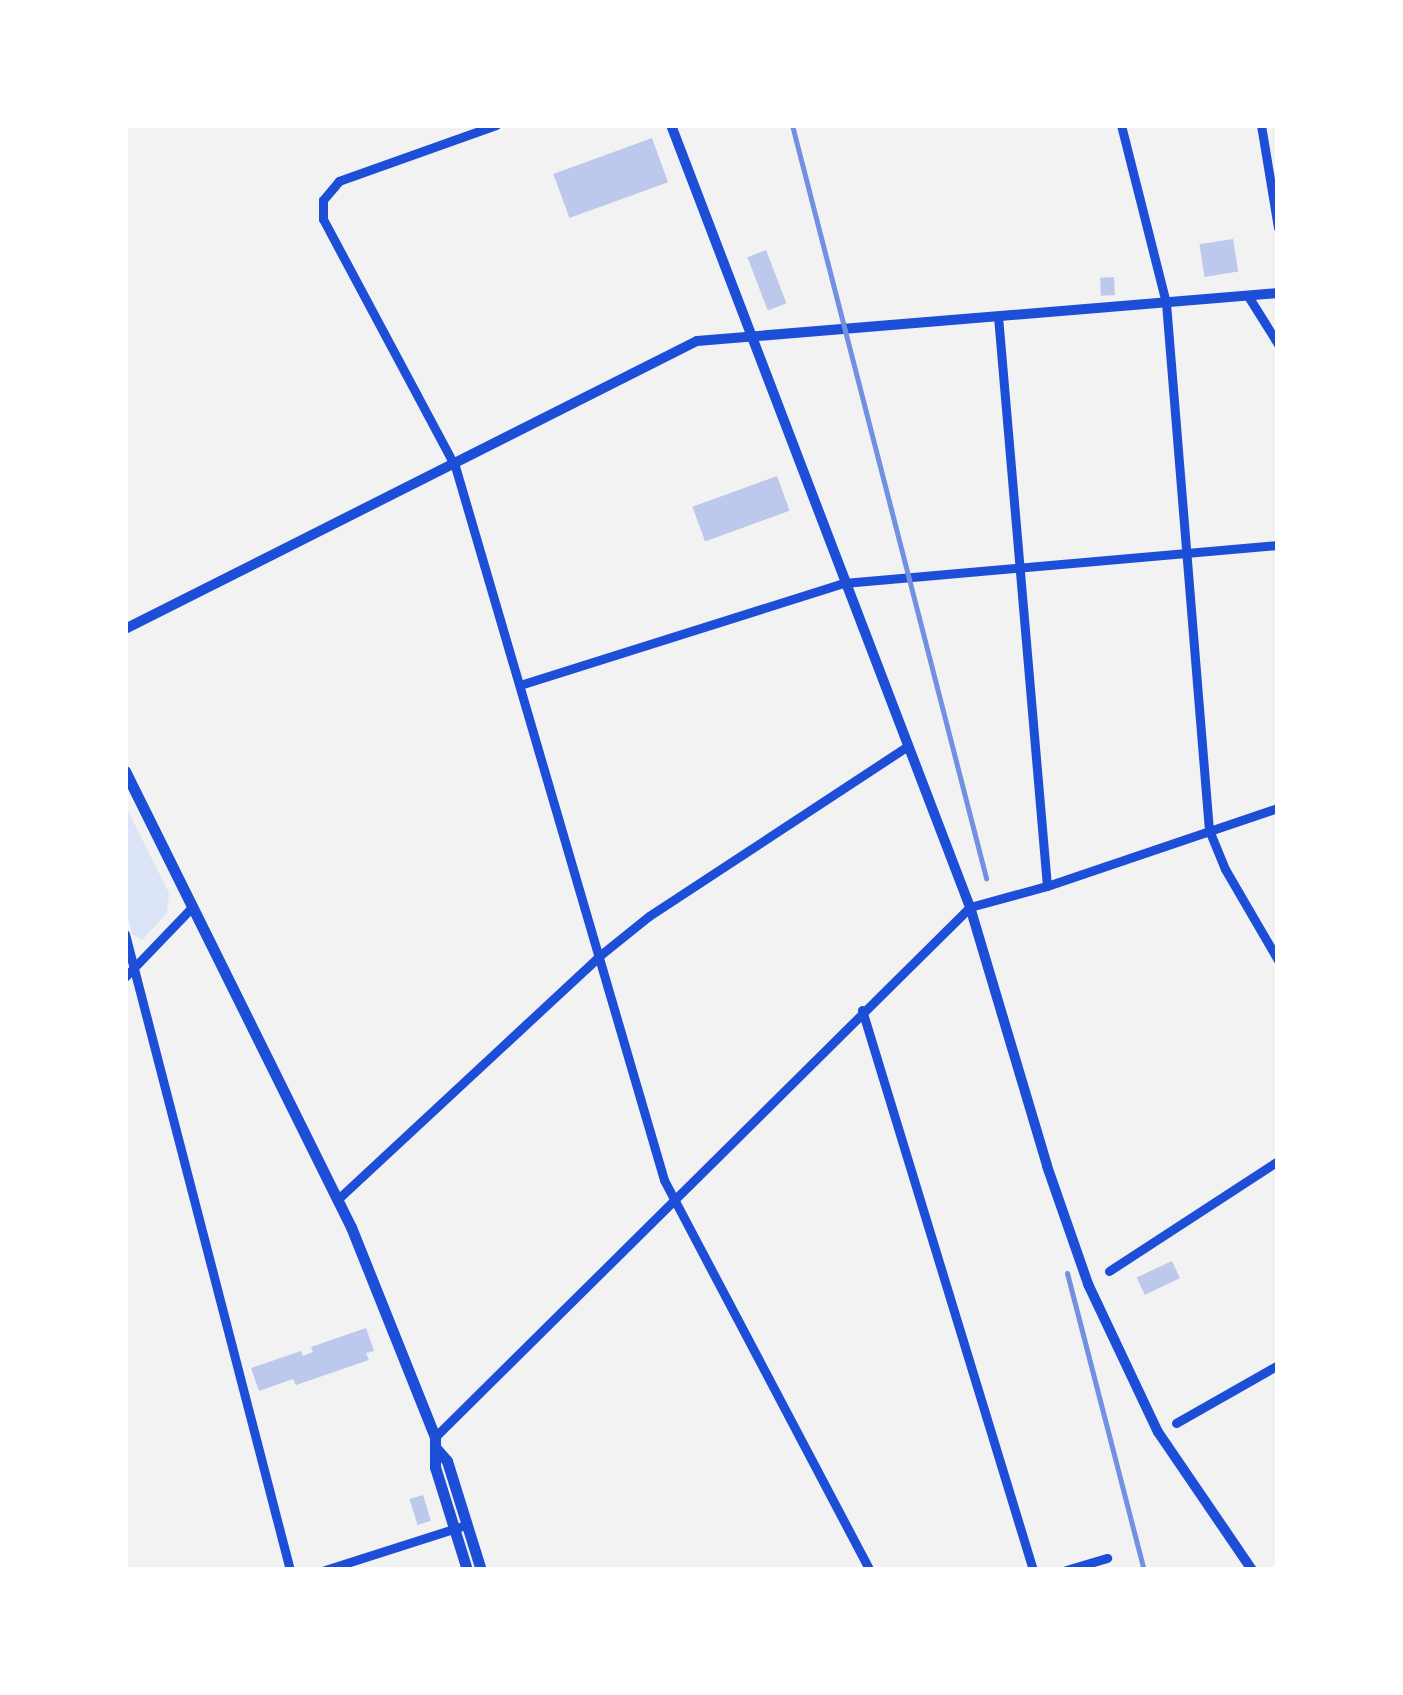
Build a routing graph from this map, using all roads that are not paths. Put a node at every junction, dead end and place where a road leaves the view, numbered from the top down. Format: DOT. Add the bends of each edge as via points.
graph roads {
  1 [pos="496,125"];
  2 [pos="671,125"];
  3 [pos="1121,125"];
  4 [pos="1260,125"];
  5 [pos="1278,228"];
  6 [pos="1278,293"];
  7 [pos="1248,296"];
  8 [pos="1166,303"];
  9 [pos="998,316"];
  10 [pos="750,336"];
  11 [pos="1278,344"];
  12 [pos="455,466"];
  13 [pos="1278,545"];
  14 [pos="1185,553"];
  15 [pos="1020,569"];
  16 [pos="844,583"];
  17 [pos="125,629"];
  18 [pos="520,685"];
  19 [pos="908,746"];
  20 [pos="125,772"];
  21 [pos="1278,808"];
  22 [pos="1209,830"];
  23 [pos="1047,886"];
  24 [pos="194,906"];
  25 [pos="970,907"];
  26 [pos="125,934"];
  27 [pos="598,957"];
  28 [pos="1278,960"];
  29 [pos="134,968"];
  30 [pos="125,977"];
  31 [pos="862,1010"];
  32 [pos="1278,1161"];
  33 [pos="673,1196"];
  34 [pos="338,1200"];
  35 [pos="1110,1270"];
  36 [pos="1278,1366"];
  37 [pos="1176,1424"];
  38 [pos="435,1442"];
  39 [pos="461,1527"];
  40 [pos="1107,1558"];
  41 [pos="290,1570"];
  42 [pos="326,1570"];
  43 [pos="467,1570"];
  44 [pos="481,1570"];
  45 [pos="870,1570"];
  46 [pos="1033,1570"];
  47 [pos="1066,1570"];
  48 [pos="1252,1570"];
  1 -- 12 [label="street" via="338,181 324,200 323,219"];
  2 -- 10 [label="street"];
  3 -- 8 [label="street"];
  4 -- 5 [label="street"];
  6 -- 7 [label="street"];
  7 -- 8 [label="street"];
  7 -- 11 [label="street"];
  8 -- 9 [label="street"];
  8 -- 14 [label="street"];
  9 -- 10 [label="street"];
  9 -- 15 [label="street"];
  10 -- 12 [label="street" via="687,345"];
  10 -- 16 [label="street"];
  12 -- 17 [label="street"];
  12 -- 18 [label="street"];
  13 -- 14 [label="street"];
  14 -- 15 [label="street"];
  14 -- 22 [label="street"];
  15 -- 16 [label="street"];
  15 -- 23 [label="street"];
  16 -- 18 [label="street"];
  16 -- 19 [label="street"];
  18 -- 27 [label="street"];
  19 -- 25 [label="street"];
  19 -- 27 [label="street" via="649,916"];
  20 -- 24 [label="main road"];
  21 -- 22 [label="street"];
  22 -- 23 [label="street"];
  22 -- 28 [label="street"];
  23 -- 25 [label="street"];
  24 -- 29 [label="street"];
  24 -- 34 [label="main road"];
  25 -- 31 [label="street"];
  25 -- 48 [label="street" via="1088,1284 1158,1432"];
  26 -- 29 [label="street"];
  27 -- 33 [label="street"];
  27 -- 34 [label="street"];
  29 -- 30 [label="street"];
  29 -- 41 [label="street"];
  31 -- 33 [label="street"];
  31 -- 46 [label="street"];
  32 -- 35 [label="street"];
  33 -- 38 [label="street"];
  33 -- 45 [label="street"];
  34 -- 38 [label="main road"];
  36 -- 37 [label="street"];
  38 -- 39 [label="main road" via="447,1460"];
  39 -- 42 [label="street"];
  39 -- 43 [label="main road"];
  39 -- 44 [label="main road"];
  40 -- 47 [label="street"];
}
